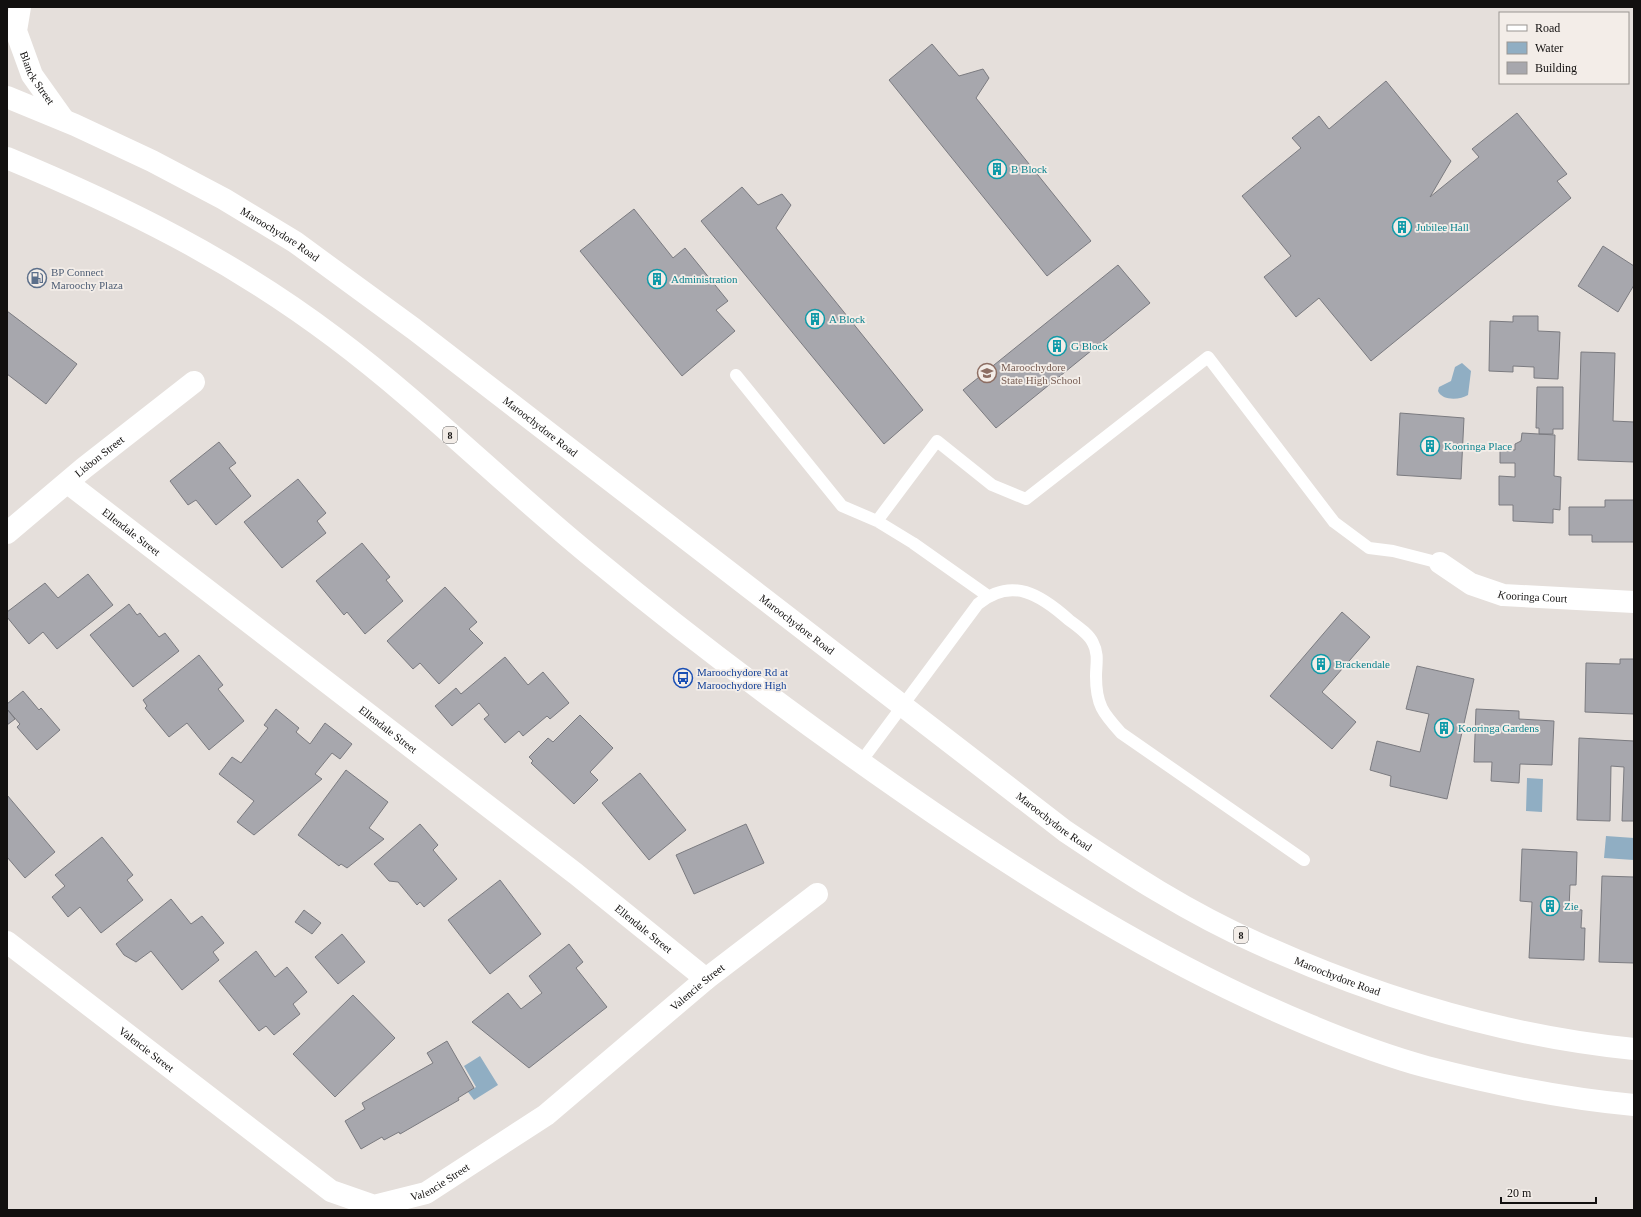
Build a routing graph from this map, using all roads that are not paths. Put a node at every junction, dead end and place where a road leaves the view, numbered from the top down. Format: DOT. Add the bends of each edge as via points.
graph roads {
  1 [pos="20,7"];
  2 [pos="12,34"];
  3 [pos="7,96"];
  4 [pos="64,120"];
  5 [pos="7,158"];
  6 [pos="736,375"];
  7 [pos="194,382"];
  8 [pos="68,483"];
  9 [pos="877,521"];
  10 [pos="7,532"];
  11 [pos="1440,563"];
  12 [pos="988,596"];
  13 [pos="1634,602"];
  14 [pos="901,706"];
  15 [pos="860,763"];
  16 [pos="1304,860"];
  17 [pos="817,894"];
  18 [pos="7,942"];
  19 [pos="706,979"];
  20 [pos="1634,1049"];
  21 [pos="1634,1105"];
  1 -- 2 [label="main road, Blanck Street"];
  2 -- 4 [label="main road, Blanck Street" via="32,74"];
  3 -- 4 [label="main road, Maroochydore Road / 8"];
  4 -- 14 [label="main road, Maroochydore Road / 8" via="152,161 224,199 295,242 420,334"];
  5 -- 15 [label="main road, 8" via="68,183 152,223 227,265 334,337 598,562"];
  6 -- 9 [label="lane" via="842,506"];
  7 -- 8 [label="main road, Lisbon Street"];
  8 -- 10 [label="main road, Lisbon Street"];
  8 -- 19 [label="main road, Ellendale Street" via="576,874"];
  9 -- 11 [label="lane" via="937,441 992,485 1026,498 1208,357 1334,522 1369,548 1393,551"];
  9 -- 12 [label="lane"];
  11 -- 13 [label="main road, Kooringa Court" via="1471,584 1503,596"];
  12 -- 14 [label="lane" via="978,604"];
  12 -- 16 [label="lane" via="1014,589 1034,594 1055,607 1093,642 1097,656 1098,698 1104,714 1121,733"];
  14 -- 15 [label="lane"];
  14 -- 20 [label="main road, Maroochydore Road / 8" via="1064,831 1124,871 1256,943 1347,981 1431,1009 1504,1028"];
  15 -- 21 [label="main road, 8" via="981,846 1100,921 1191,972 1264,1006 1340,1037 1425,1066 1520,1087"];
  17 -- 19 [label="main road, Valencie Street"];
  18 -- 19 [label="main road, Valencie Street" via="331,1191 374,1206 426,1193 546,1115"];
}
